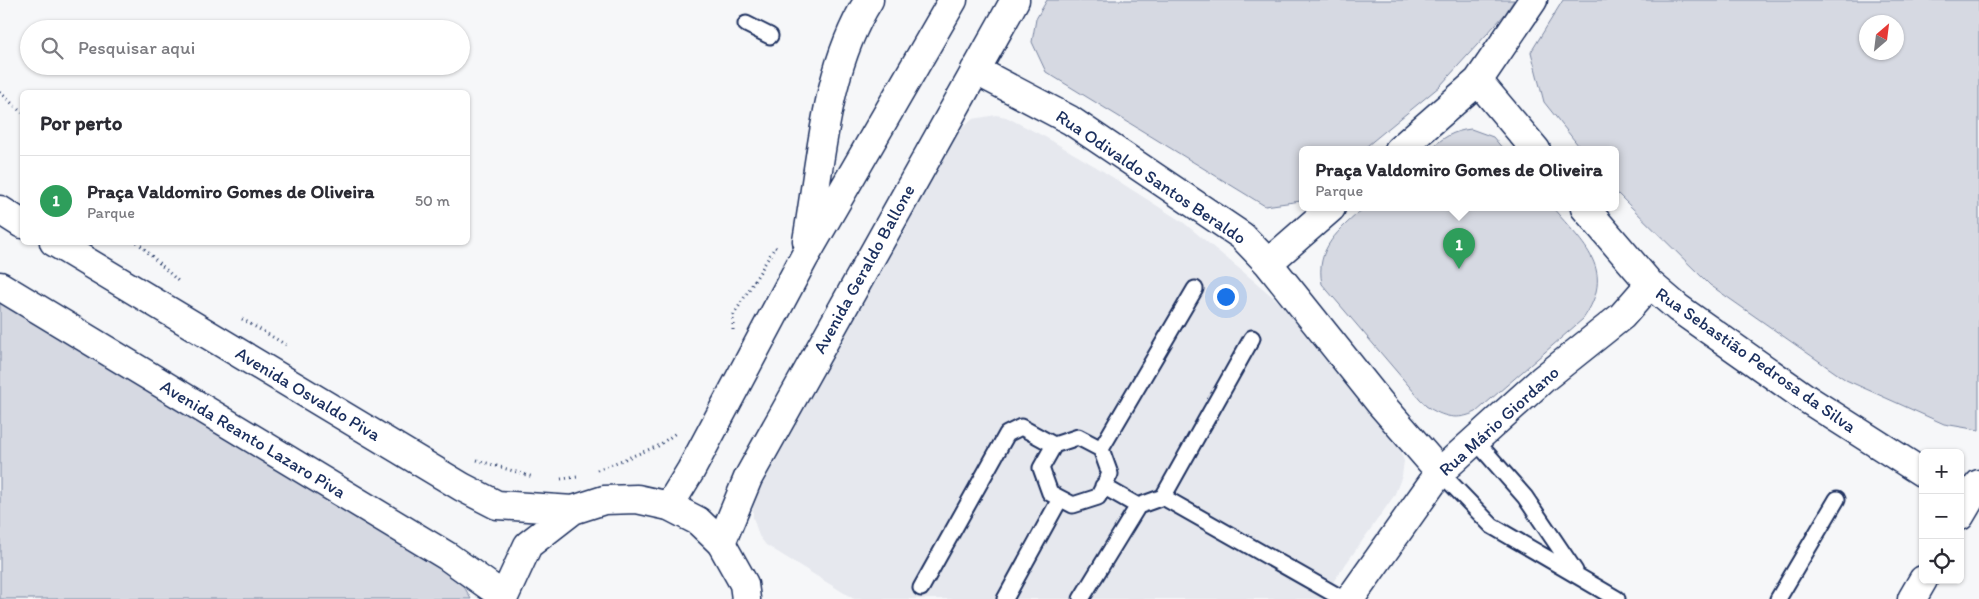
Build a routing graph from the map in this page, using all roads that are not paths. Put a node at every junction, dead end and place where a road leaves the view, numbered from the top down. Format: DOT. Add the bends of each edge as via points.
graph roads {
  1 [pos="869,0"];
  2 [pos="953,0"];
  3 [pos="1015,0"];
  4 [pos="1533,0"];
  5 [pos="746,24"];
  6 [pos="770,36"];
  7 [pos="975,70"];
  8 [pos="1478,81"];
  9 [pos="1404,146"];
  10 [pos="1533,146"];
  11 [pos="1328,211"];
  12 [pos="1588,211"];
  13 [pos="59,245"];
  14 [pos="803,260"];
  15 [pos="1268,263"];
  16 [pos="1650,284"];
  17 [pos="0,286"];
  18 [pos="1196,289"];
  19 [pos="1252,338"];
  20 [pos="1474,440"];
  21 [pos="1054,445"];
  22 [pos="1102,449"];
  23 [pos="1919,470"];
  24 [pos="1440,472"];
  25 [pos="1104,486"];
  26 [pos="1162,497"];
  27 [pos="1060,499"];
  28 [pos="1837,499"];
  29 [pos="669,506"];
  30 [pos="1138,506"];
  31 [pos="573,510"];
  32 [pos="721,543"];
  33 [pos="1577,574"];
  34 [pos="1921,584"];
  35 [pos="921,588"];
  36 [pos="503,597"];
  37 [pos="746,599"];
  38 [pos="1005,599"];
  39 [pos="1082,599"];
  40 [pos="1343,599"];
  41 [pos="1350,599"];
  42 [pos="1617,599"];
  43 [pos="1778,599"];
  44 [pos="1912,599"];
  1 -- 14 [label="street" via="859,16 830,92"];
  2 -- 14 [label="street"];
  3 -- 7 [label="street, Avenida Geraldo Ballone"];
  4 -- 8 [label="street"];
  5 -- 6 [label="lane"];
  7 -- 15 [label="street, Rua Odivaldo Santos Beraldo" via="1070,120 1242,236"];
  7 -- 32 [label="street, Avenida Geraldo Ballone" via="748,478"];
  8 -- 9 [label="street"];
  8 -- 10 [label="street"];
  11 -- 15 [label="street"];
  12 -- 16 [label="street, Rua Sebastião Pedrosa da Silva"];
  13 -- 31 [label="street, Avenida Osvaldo Piva" via="462,487 497,505"];
  14 -- 29 [label="street"];
  15 -- 24 [label="street, Rua Odivaldo Santos Beraldo" via="1380,404"];
  16 -- 20 [label="street, Rua Mário Giordano" via="1622,316"];
  16 -- 23 [label="street, Rua Sebastião Pedrosa da Silva" via="1678,308 1807,399"];
  17 -- 36 [label="street, Avenida Reanto Lazaro Piva" via="447,556"];
  18 -- 22 [label="lane"];
  19 -- 26 [label="lane"];
  20 -- 24 [label="street, Rua Mário Giordano"];
  20 -- 33 [label="lane" via="1525,497"];
  21 -- 22 [label="lane" via="1078,437"];
  21 -- 27 [label="lane" via="1041,468 1050,493"];
  21 -- 35 [label="lane" via="1021,427 1007,434"];
  22 -- 25 [label="lane" via="1110,474"];
  24 -- 33 [label="lane" via="1492,526"];
  24 -- 41 [label="street, Rua Mário Giordano"];
  25 -- 27 [label="lane" via="1098,497 1073,505"];
  25 -- 30 [label="lane"];
  26 -- 30 [label="lane"];
  26 -- 40 [label="lane"];
  27 -- 38 [label="lane"];
  28 -- 43 [label="lane"];
  29 -- 31 [label="street" via="638,499 604,500"];
  29 -- 32 [label="street" via="698,521"];
  30 -- 39 [label="lane"];
  31 -- 36 [label="street" via="528,545"];
  32 -- 37 [label="street" via="744,584"];
  33 -- 42 [label="lane"];
  34 -- 44 [label="street"];
}
